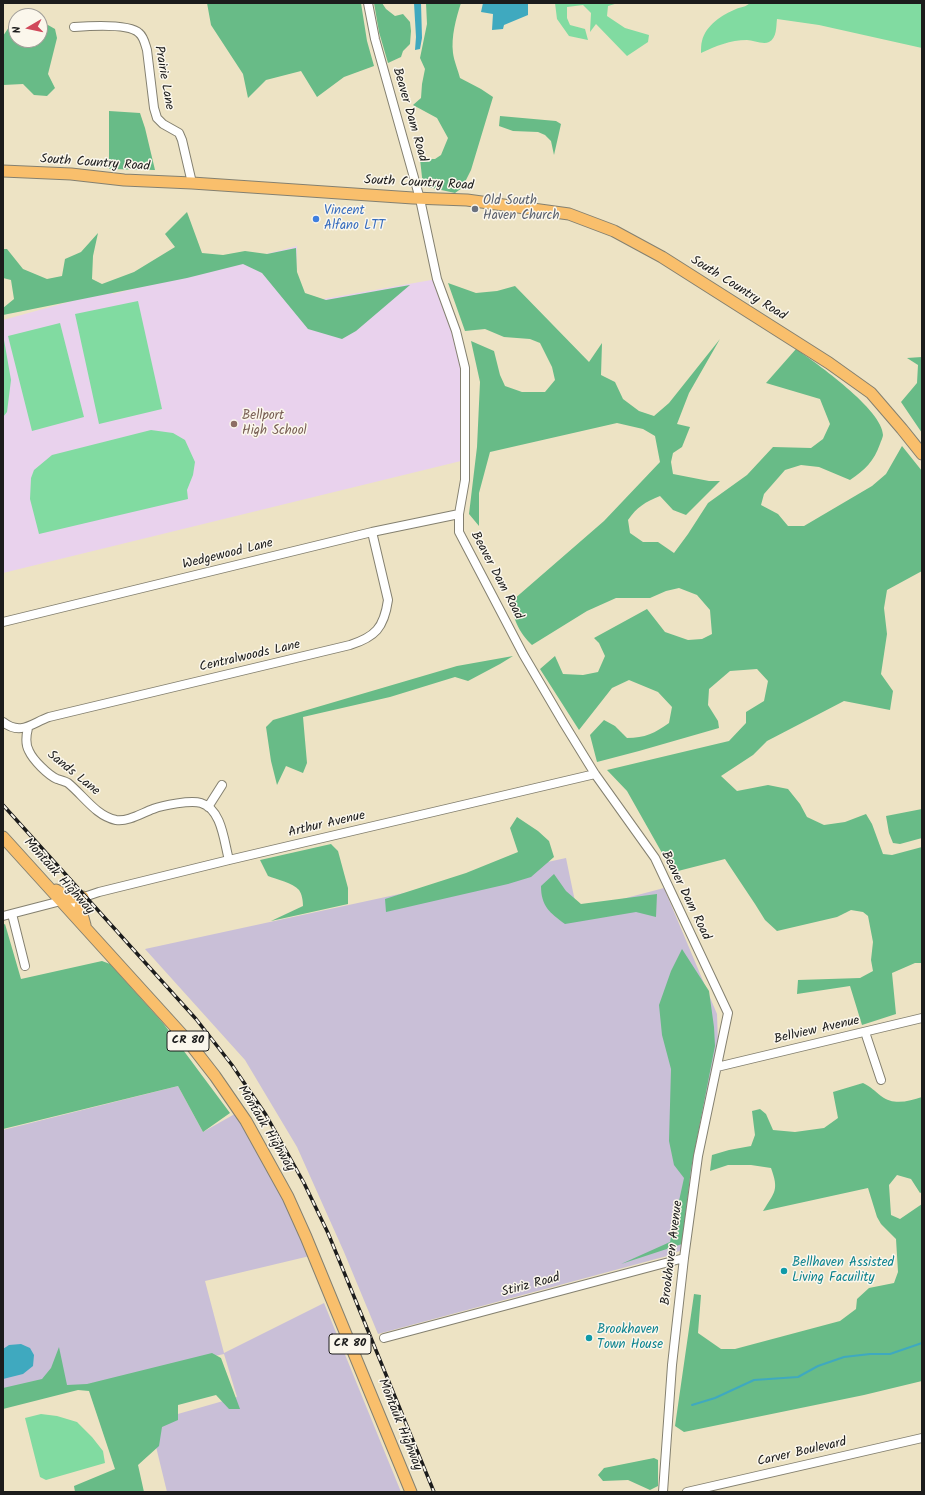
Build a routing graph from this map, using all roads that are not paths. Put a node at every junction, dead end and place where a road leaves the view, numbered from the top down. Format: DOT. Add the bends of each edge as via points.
graph roads {
  1 [pos="368,3"];
  2 [pos="74,27"];
  3 [pos="3,171"];
  4 [pos="192,183"];
  5 [pos="420,199"];
  6 [pos="922,454"];
  7 [pos="459,514"];
  8 [pos="372,532"];
  9 [pos="3,622"];
  10 [pos="3,722"];
  11 [pos="28,728"];
  12 [pos="595,774"];
  13 [pos="222,785"];
  14 [pos="208,807"];
  15 [pos="3,837"];
  16 [pos="229,860"];
  17 [pos="43,882"];
  18 [pos="84,897"];
  19 [pos="64,904"];
  20 [pos="12,914"];
  21 [pos="3,916"];
  22 [pos="87,930"];
  23 [pos="25,966"];
  24 [pos="922,1018"];
  25 [pos="865,1032"];
  26 [pos="717,1067"];
  27 [pos="881,1080"];
  28 [pos="684,1258"];
  29 [pos="384,1338"];
  30 [pos="922,1438"];
  31 [pos="411,1492"];
  32 [pos="663,1492"];
  33 [pos="687,1492"];
  1 -- 5 [label="street, Beaver Dam Road" via="375,39"];
  2 -- 4 [label="street, Prairie Lane" via="129,28 139,32 147,50 157,118 179,133"];
  3 -- 4 [label="main road, South Country Road"];
  4 -- 5 [label="main road, South Country Road"];
  5 -- 6 [label="main road, South Country Road" via="468,200 569,214 614,231 682,270 834,367 871,394"];
  5 -- 7 [label="street, Beaver Dam Road" via="437,279 456,331 465,368 465,460"];
  7 -- 8 [label="street, Wedgewood Lane"];
  7 -- 12 [label="street, Beaver Dam Road" via="459,532 523,654"];
  8 -- 9 [label="street, Wedgewood Lane"];
  8 -- 11 [label="street, Centralwoods Lane" via="388,600 382,622 366,640 49,717"];
  10 -- 11 [label="street" via="18,729"];
  11 -- 14 [label="street, Sands Lane" via="26,746 29,753 46,772 67,783 104,815 116,820 128,819 155,808 180,803 200,802"];
  12 -- 16 [label="street, Arthur Avenue"];
  12 -- 26 [label="street, Beaver Dam Road" via="655,858 728,1013"];
  13 -- 14 [label="street"];
  14 -- 16 [label="street" via="220,823"];
  15 -- 17 [label="main road, Montauk Highway / CR 80"];
  16 -- 18 [label="street, Arthur Avenue"];
  17 -- 18 [label="main road" via="67,897"];
  17 -- 19 [label="main road, Montauk Highway / CR 80"];
  18 -- 19 [label="street, Arthur Avenue"];
  18 -- 22 [label="main road" via="80,910"];
  19 -- 20 [label="street, Arthur Avenue"];
  19 -- 22 [label="main road, Montauk Highway / CR 80"];
  20 -- 21 [label="street, Arthur Avenue"];
  20 -- 23 [label="street"];
  22 -- 31 [label="main road, Montauk Highway / CR 80" via="196,1051 224,1088 258,1141 301,1224"];
  24 -- 25 [label="street, Bellview Avenue"];
  25 -- 26 [label="street, Bellview Avenue"];
  25 -- 27 [label="street"];
  26 -- 28 [label="street, Brookhaven Avenue" via="698,1156"];
  28 -- 29 [label="street, Stiriz Road"];
  28 -- 32 [label="street, Brookhaven Avenue" via="673,1356"];
  30 -- 33 [label="street, Carver Boulevard"];
}
